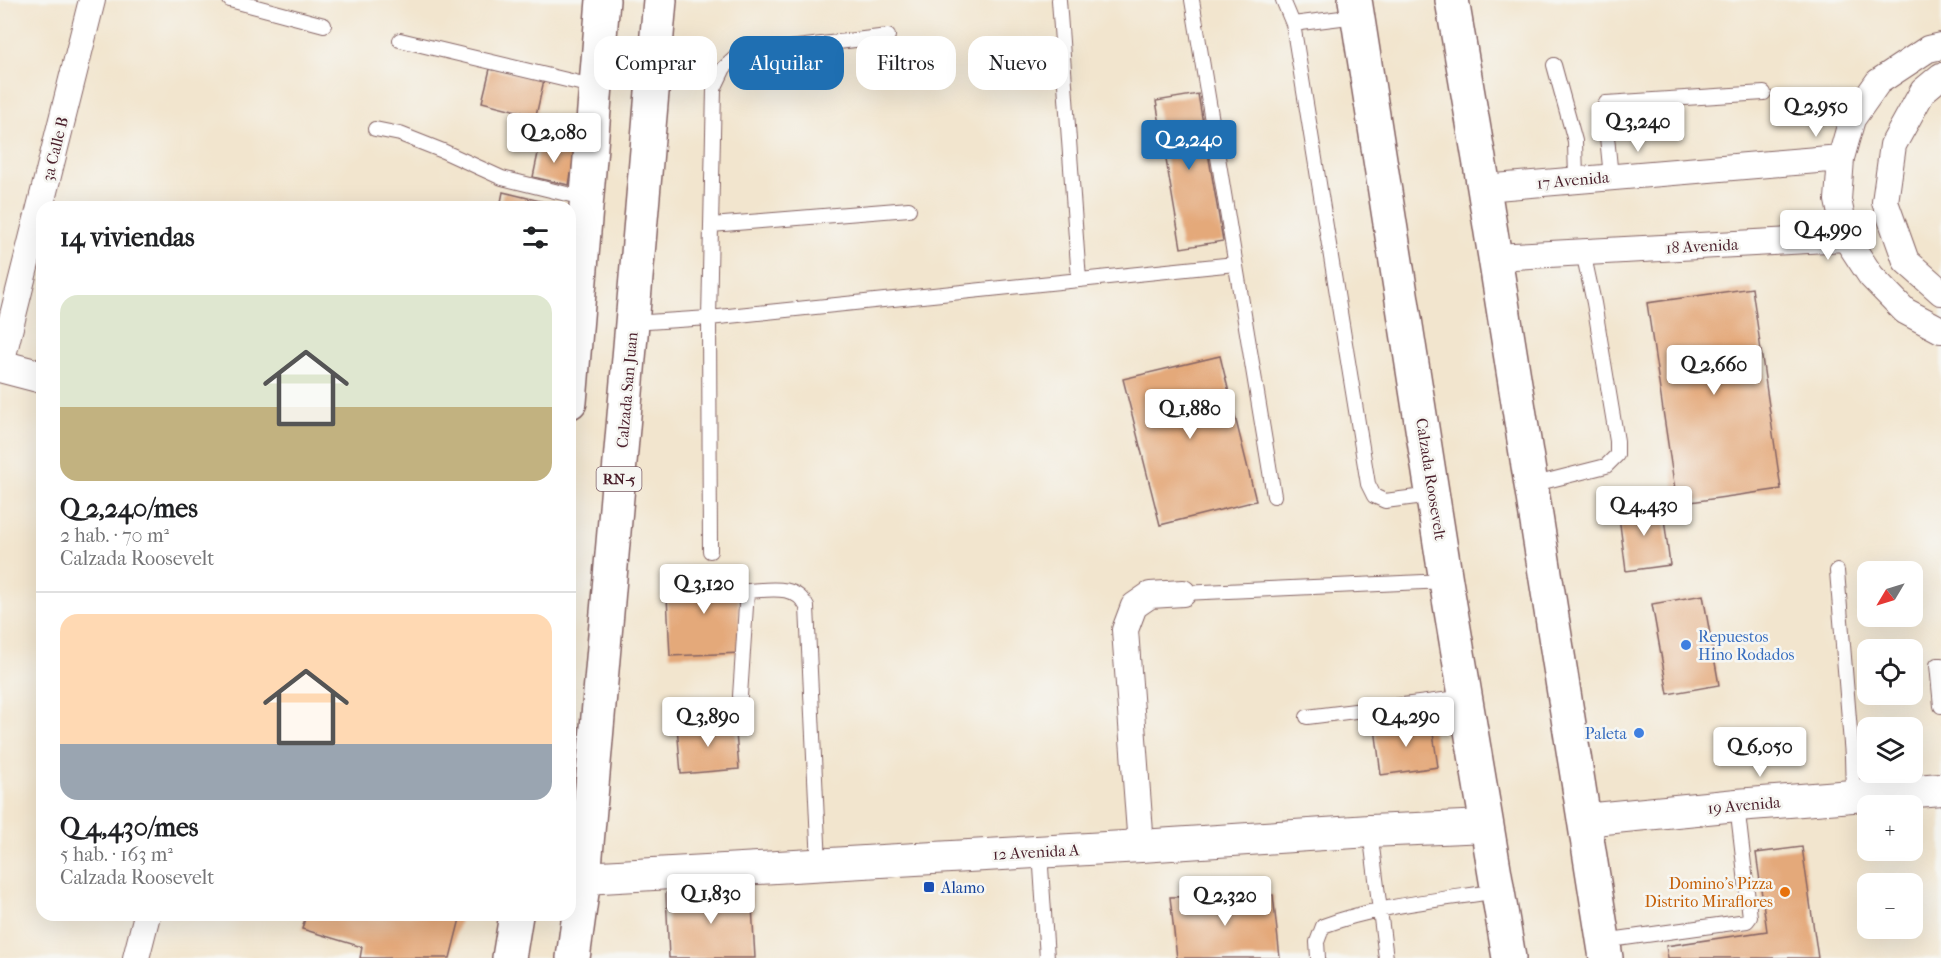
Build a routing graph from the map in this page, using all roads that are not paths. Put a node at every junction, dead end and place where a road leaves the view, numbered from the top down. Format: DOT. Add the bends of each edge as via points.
graph roads {
  1 [pos="92,0"];
  2 [pos="230,0"];
  3 [pos="602,0"];
  4 [pos="660,0"];
  5 [pos="1059,0"];
  6 [pos="1192,0"];
  7 [pos="1283,0"];
  8 [pos="1452,0"];
  9 [pos="1356,8"];
  10 [pos="1293,24"];
  11 [pos="324,25"];
  12 [pos="600,36"];
  13 [pos="400,40"];
  14 [pos="856,40"];
  15 [pos="1941,46"];
  16 [pos="1554,65"];
  17 [pos="1941,76"];
  18 [pos="594,87"];
  19 [pos="596,90"];
  20 [pos="1764,93"];
  21 [pos="375,129"];
  22 [pos="1841,158"];
  23 [pos="1611,177"];
  24 [pos="1576,180"];
  25 [pos="1484,188"];
  26 [pos="586,199"];
  27 [pos="41,201"];
  28 [pos="909,209"];
  29 [pos="36,223"];
  30 [pos="711,225"];
  31 [pos="1846,238"];
  32 [pos="1583,252"];
  33 [pos="1495,257"];
  34 [pos="1235,264"];
  35 [pos="576,265"];
  36 [pos="1079,280"];
  37 [pos="1941,292"];
  38 [pos="709,318"];
  39 [pos="632,323"];
  40 [pos="1941,330"];
  41 [pos="0,366"];
  42 [pos="36,375"];
  43 [pos="1531,485"];
  44 [pos="1434,495"];
  45 [pos="1274,496"];
  46 [pos="710,551"];
  47 [pos="1837,572"];
  48 [pos="1446,581"];
  49 [pos="1183,593"];
  50 [pos="1941,665"];
  51 [pos="740,696"];
  52 [pos="1467,697"];
  53 [pos="1941,706"];
  54 [pos="1307,717"];
  55 [pos="1941,789"];
  56 [pos="1853,795"];
  57 [pos="1737,805"];
  58 [pos="1584,820"];
  59 [pos="1487,826"];
  60 [pos="1370,831"];
  61 [pos="1141,846"];
  62 [pos="1040,852"];
  63 [pos="819,864"];
  64 [pos="584,878"];
  65 [pos="1498,891"];
  66 [pos="1378,910"];
  67 [pos="145,921"];
  68 [pos="515,921"];
  69 [pos="1604,949"];
  70 [pos="136,958"];
  71 [pos="509,958"];
  72 [pos="573,958"];
  73 [pos="1047,958"];
  74 [pos="1318,958"];
  75 [pos="1386,958"];
  76 [pos="1509,958"];
  1 -- 27 [label="street, 3a Calle B"];
  2 -- 11 [label="lane"];
  3 -- 12 [label="main road"];
  4 -- 39 [label="main road, Calzada San Juan / RN-5"];
  5 -- 36 [label="lane"];
  6 -- 34 [label="lane"];
  7 -- 10 [label="lane"];
  8 -- 25 [label="main road"];
  9 -- 10 [label="lane"];
  9 -- 44 [label="main road, Calzada Roosevelt"];
  10 -- 44 [label="lane" via="1368,484 1374,496 1385,501"];
  13 -- 18 [label="lane"];
  14 -- 30 [label="lane" via="739,54 724,68 714,89"];
  15 -- 22 [label="street" via="1928,48 1878,82 1852,119"];
  16 -- 24 [label="lane" via="1575,141"];
  17 -- 37 [label="street" via="1923,90 1893,145 1886,202 1906,261"];
  19 -- 26 [label="main road"];
  20 -- 23 [label="lane" via="1606,104"];
  21 -- 26 [label="lane" via="400,134 502,178"];
  22 -- 23 [label="street, 17 Avenida"];
  22 -- 31 [label="street" via="1838,200"];
  23 -- 24 [label="street, 17 Avenida"];
  24 -- 25 [label="street, 17 Avenida"];
  25 -- 33 [label="main road"];
  26 -- 35 [label="main road"];
  28 -- 30 [label="lane"];
  29 -- 41 [label="street, 3a Calle B"];
  30 -- 38 [label="lane"];
  31 -- 32 [label="street, 18 Avenida"];
  31 -- 40 [label="street" via="1871,276 1905,311"];
  32 -- 33 [label="street, 18 Avenida"];
  32 -- 43 [label="lane" via="1614,418 1617,455 1606,466"];
  33 -- 43 [label="main road"];
  34 -- 36 [label="lane"];
  34 -- 45 [label="lane"];
  36 -- 38 [label="lane"];
  38 -- 39 [label="lane"];
  38 -- 46 [label="lane"];
  39 -- 64 [label="main road, Calzada San Juan / RN-5"];
  41 -- 42 [label="street"];
  43 -- 58 [label="main road"];
  44 -- 48 [label="main road, Calzada Roosevelt"];
  47 -- 56 [label="lane"];
  48 -- 49 [label="lane"];
  48 -- 52 [label="main road, Calzada Roosevelt"];
  49 -- 61 [label="street" via="1150,595 1134,606 1125,630"];
  50 -- 53 [label="lane" via="1937,665"];
  51 -- 63 [label="lane" via="747,591 797,593 807,607"];
  52 -- 54 [label="lane"];
  52 -- 59 [label="main road, Calzada Roosevelt"];
  55 -- 56 [label="street, 19 Avenida"];
  56 -- 57 [label="street, 19 Avenida"];
  57 -- 58 [label="street, 19 Avenida"];
  57 -- 69 [label="lane" via="1750,917 1747,921"];
  58 -- 69 [label="main road"];
  59 -- 60 [label="street, 12 Avenida A"];
  59 -- 65 [label="main road, Calzada Roosevelt"];
  60 -- 61 [label="street, 12 Avenida A"];
  60 -- 66 [label="lane"];
  61 -- 62 [label="street, 12 Avenida A"];
  62 -- 63 [label="street, 12 Avenida A"];
  62 -- 73 [label="lane"];
  63 -- 64 [label="street, 12 Avenida A"];
  64 -- 72 [label="main road, Calzada San Juan / RN-5"];
  65 -- 66 [label="lane"];
  65 -- 76 [label="main road, Calzada Roosevelt"];
  66 -- 74 [label="lane" via="1323,926 1317,942"];
  66 -- 75 [label="lane"];
  67 -- 70 [label="street"];
  68 -- 71 [label="main road"];
}
